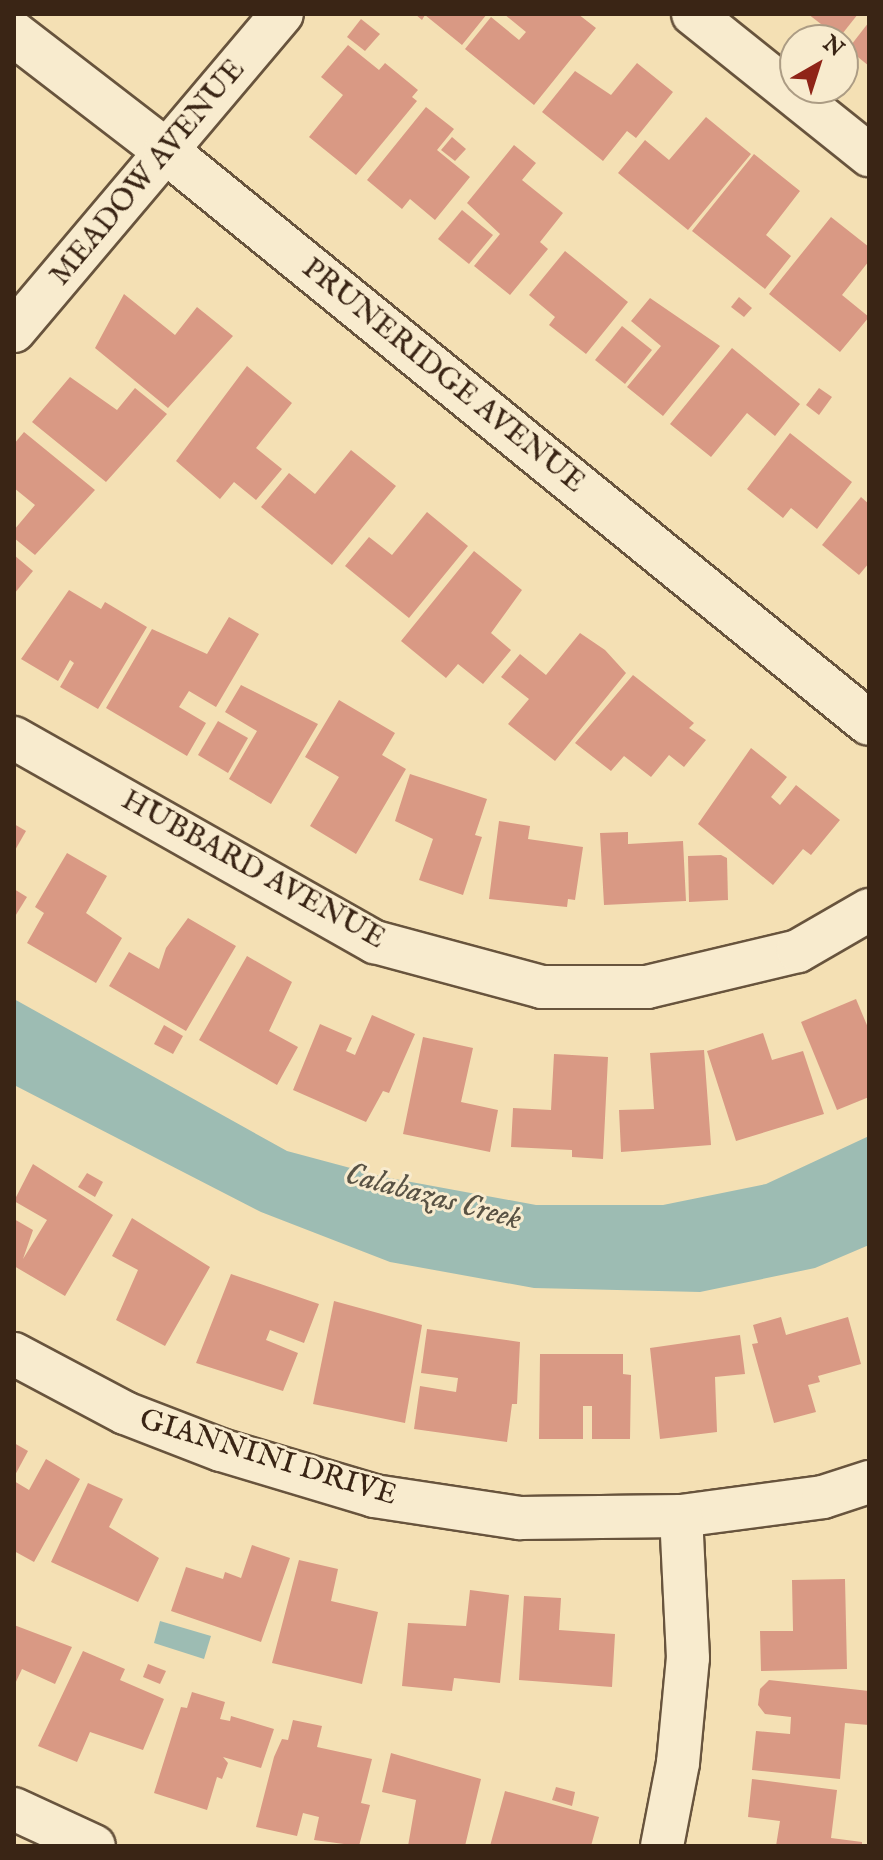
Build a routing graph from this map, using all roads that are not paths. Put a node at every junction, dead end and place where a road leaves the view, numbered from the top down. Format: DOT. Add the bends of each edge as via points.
graph roads {
  1 [pos="282,14"];
  2 [pos="693,14"];
  3 [pos="14,34"];
  4 [pos="166,151"];
  5 [pos="869,155"];
  6 [pos="14,331"];
  7 [pos="869,723"];
  8 [pos="14,738"];
  9 [pos="869,910"];
  10 [pos="14,1354"];
  11 [pos="869,1482"];
  12 [pos="681,1516"];
  13 [pos="14,1809"];
  14 [pos="94,1846"];
  15 [pos="662,1846"];
  1 -- 4 [label="street, MEADOW AVENUE"];
  2 -- 5 [label="street"];
  3 -- 4 [label="main road, PRUNERIDGE AVENUE"];
  4 -- 6 [label="street, MEADOW AVENUE"];
  4 -- 7 [label="main road, PRUNERIDGE AVENUE"];
  8 -- 9 [label="street, HUBBARD AVENUE" via="375,942 542,987 647,987 783,955"];
  10 -- 12 [label="street, GIANNINI DRIVE" via="125,1413 221,1450 374,1496 520,1518"];
  11 -- 12 [label="street, GIANNINI DRIVE" via="823,1497"];
  12 -- 15 [label="street" via="688,1658 678,1763"];
  13 -- 14 [label="street"];
}
